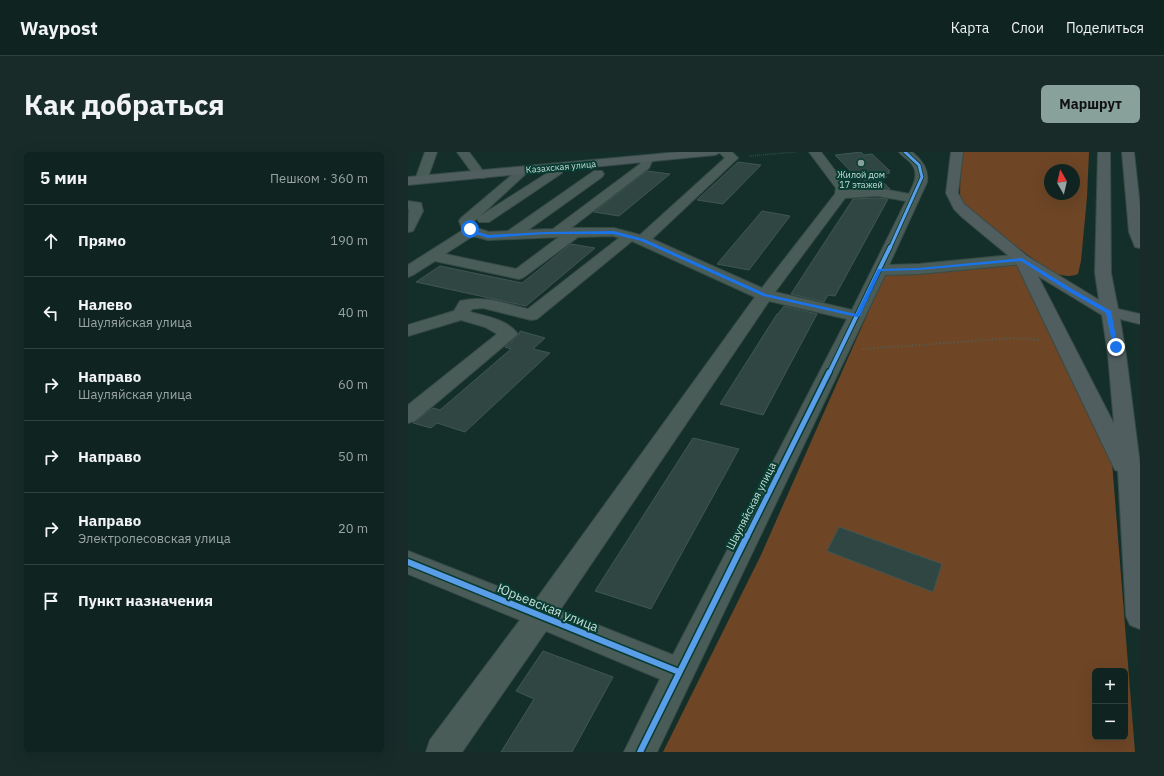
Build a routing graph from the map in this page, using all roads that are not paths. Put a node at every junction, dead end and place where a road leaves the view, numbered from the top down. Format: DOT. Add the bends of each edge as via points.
graph roads {
  1 [pos="463,152"];
  2 [pos="715,152"];
  3 [pos="725,152"];
  4 [pos="815,152"];
  5 [pos="905,152"];
  6 [pos="957,152"];
  7 [pos="1104,152"];
  8 [pos="1128,152"];
  9 [pos="425,159"];
  10 [pos="647,159"];
  11 [pos="524,170"];
  12 [pos="598,174"];
  13 [pos="480,175"];
  14 [pos="421,180"];
  15 [pos="408,181"];
  16 [pos="1135,182"];
  17 [pos="585,183"];
  18 [pos="498,192"];
  19 [pos="841,194"];
  20 [pos="521,196"];
  21 [pos="912,198"];
  22 [pos="408,204"];
  23 [pos="408,228"];
  24 [pos="470,230"];
  25 [pos="575,232"];
  26 [pos="556,233"];
  27 [pos="510,235"];
  28 [pos="636,239"];
  29 [pos="1140,244"];
  30 [pos="433,256"];
  31 [pos="1022,259"];
  32 [pos="880,270"];
  33 [pos="408,272"];
  34 [pos="1044,274"];
  35 [pos="1093,278"];
  36 [pos="765,295"];
  37 [pos="1109,312"];
  38 [pos="460,315"];
  39 [pos="857,316"];
  40 [pos="1140,319"];
  41 [pos="408,331"];
  42 [pos="408,416"];
  43 [pos="1130,477"];
  44 [pos="408,562"];
  45 [pos="540,616"];
  46 [pos="1140,616"];
  47 [pos="679,672"];
  48 [pos="442,752"];
  49 [pos="640,752"];
  1 -- 13 [label="street"];
  2 -- 10 [label="main road, Казахская улица"];
  3 -- 28 [label="street" via="732,158"];
  4 -- 19 [label="street" via="842,188"];
  5 -- 21 [label="street, Шауляйская улица" via="915,160 923,175"];
  6 -- 31 [label="main road" via="952,192 954,199 968,215"];
  7 -- 35 [label="main road"];
  8 -- 16 [label="main road"];
  9 -- 14 [label="street"];
  10 -- 11 [label="main road, Казахская улица"];
  10 -- 26 [label="street" via="645,166"];
  11 -- 13 [label="main road, Казахская улица"];
  11 -- 18 [label="street"];
  12 -- 17 [label="street"];
  13 -- 14 [label="main road, Казахская улица"];
  14 -- 15 [label="main road, Казахская улица"];
  16 -- 29 [label="main road" via="1136,232"];
  17 -- 20 [label="street" via="560,178"];
  17 -- 27 [label="street"];
  18 -- 20 [label="street"];
  18 -- 24 [label="street" via="466,220"];
  19 -- 21 [label="street" via="878,192"];
  19 -- 36 [label="street"];
  20 -- 24 [label="street"];
  21 -- 32 [label="street, Шауляйская улица"];
  22 -- 23 [label="street" via="416,206 416,211"];
  24 -- 27 [label="street" via="488,236"];
  24 -- 30 [label="street"];
  25 -- 26 [label="street"];
  25 -- 28 [label="street" via="614,232"];
  25 -- 30 [label="street" via="518,274"];
  26 -- 27 [label="street"];
  28 -- 36 [label="street"];
  28 -- 38 [label="street" via="530,315 483,303 466,305"];
  30 -- 33 [label="street"];
  31 -- 32 [label="street" via="919,269"];
  31 -- 34 [label="main road"];
  31 -- 43 [label="main road"];
  32 -- 39 [label="street, Шауляйская улица"];
  34 -- 35 [label="main road" via="1064,281"];
  34 -- 37 [label="main road"];
  35 -- 37 [label="main road"];
  36 -- 39 [label="street"];
  36 -- 45 [label="street"];
  37 -- 40 [label="main road"];
  37 -- 43 [label="main road" via="1116,351"];
  38 -- 41 [label="street"];
  38 -- 42 [label="street" via="491,323 509,334"];
  39 -- 47 [label="street, Шауляйская улица"];
  43 -- 46 [label="main road"];
  44 -- 45 [label="street, Юрьевская улица"];
  45 -- 47 [label="street, Юрьевская улица"];
  45 -- 48 [label="street"];
  47 -- 49 [label="street, Шауляйская улица"];
}
